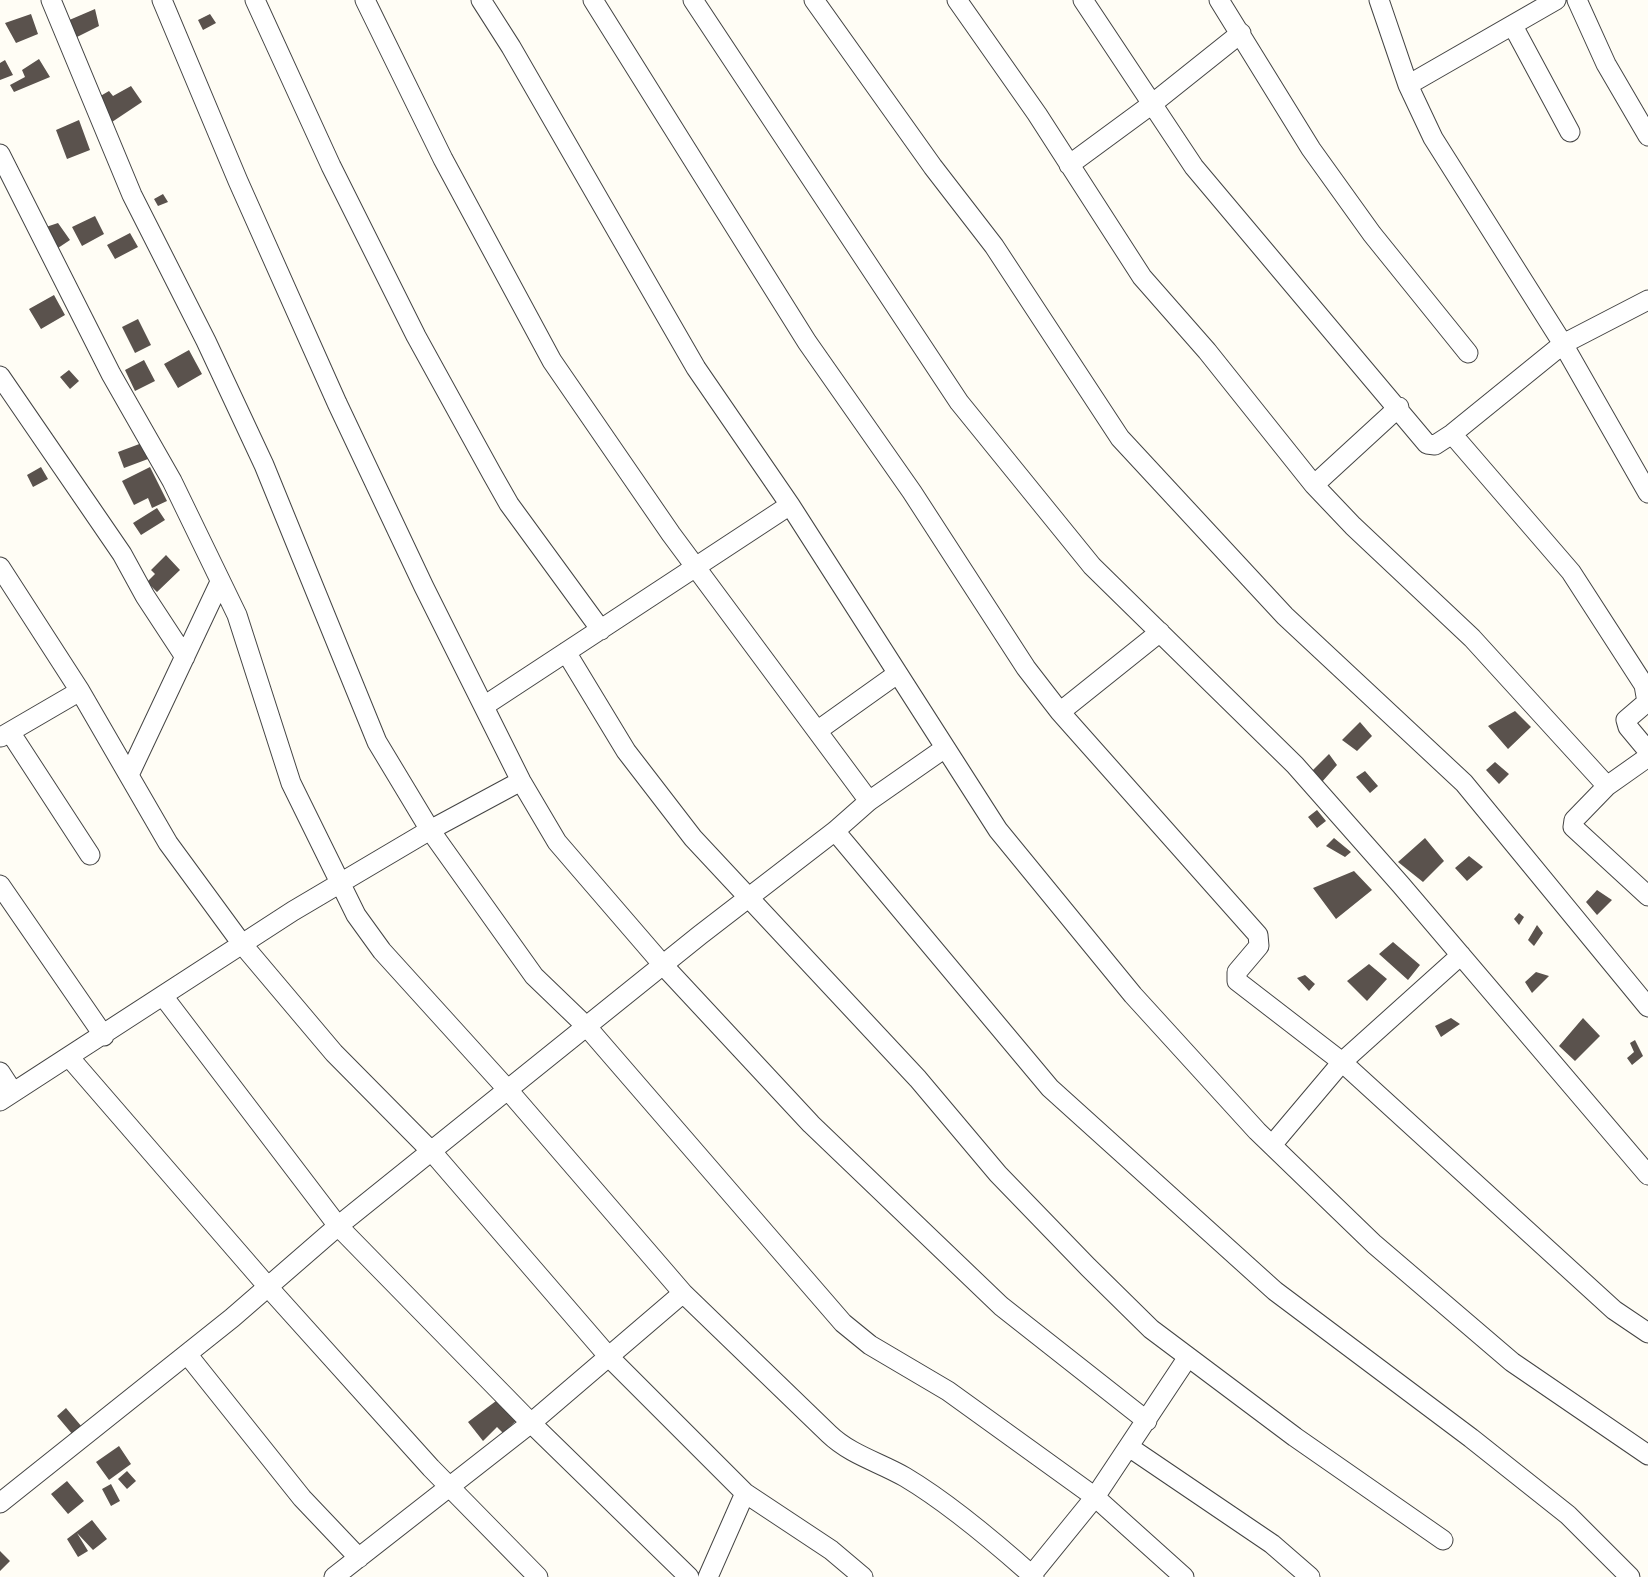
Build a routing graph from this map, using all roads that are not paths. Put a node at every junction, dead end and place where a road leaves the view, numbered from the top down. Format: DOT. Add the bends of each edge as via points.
graph roads {
  1 [pos="51,0"];
  2 [pos="162,0"];
  3 [pos="254,0"];
  4 [pos="365,0"];
  5 [pos="481,0"];
  6 [pos="593,0"];
  7 [pos="693,0"];
  8 [pos="814,0"];
  9 [pos="957,0"];
  10 [pos="1083,0"];
  11 [pos="1219,0"];
  12 [pos="1379,0"];
  13 [pos="1556,0"];
  14 [pos="1577,0"];
  15 [pos="1513,26"];
  16 [pos="1241,33"];
  17 [pos="1408,85"];
  18 [pos="1152,104"];
  19 [pos="1570,132"];
  20 [pos="1648,136"];
  21 [pos="0,154"];
  22 [pos="1069,164"];
  23 [pos="1648,300"];
  24 [pos="1563,344"];
  25 [pos="1468,353"];
  26 [pos="0,376"];
  27 [pos="1399,407"];
  28 [pos="1452,433"];
  29 [pos="1314,485"];
  30 [pos="1648,493"];
  31 [pos="790,505"];
  32 [pos="0,567"];
  33 [pos="696,567"];
  34 [pos="220,582"];
  35 [pos="601,629"];
  36 [pos="1160,632"];
  37 [pos="566,652"];
  38 [pos="185,657"];
  39 [pos="897,674"];
  40 [pos="80,691"];
  41 [pos="484,706"];
  42 [pos="1060,712"];
  43 [pos="817,731"];
  44 [pos="5,735"];
  45 [pos="944,748"];
  46 [pos="1648,751"];
  47 [pos="1648,757"];
  48 [pos="129,775"];
  49 [pos="522,781"];
  50 [pos="1606,786"];
  51 [pos="869,801"];
  52 [pos="430,830"];
  53 [pos="835,831"];
  54 [pos="90,855"];
  55 [pos="338,884"];
  56 [pos="0,885"];
  57 [pos="1648,896"];
  58 [pos="748,898"];
  59 [pos="242,944"];
  60 [pos="1461,955"];
  61 [pos="663,965"];
  62 [pos="163,996"];
  63 [pos="1648,1007"];
  64 [pos="587,1027"];
  65 [pos="104,1036"];
  66 [pos="69,1057"];
  67 [pos="1342,1062"];
  68 [pos="0,1072"];
  69 [pos="508,1090"];
  70 [pos="7,1097"];
  71 [pos="1272,1145"];
  72 [pos="432,1153"];
  73 [pos="1648,1175"];
  74 [pos="338,1226"];
  75 [pos="269,1288"];
  76 [pos="683,1293"];
  77 [pos="1648,1333"];
  78 [pos="187,1354"];
  79 [pos="609,1357"];
  80 [pos="1188,1357"];
  81 [pos="1147,1421"];
  82 [pos="531,1423"];
  83 [pos="1129,1447"];
  84 [pos="1648,1455"];
  85 [pos="451,1486"];
  86 [pos="745,1493"];
  87 [pos="1096,1497"];
  88 [pos="0,1503"];
  89 [pos="1443,1540"];
  90 [pos="359,1558"];
  91 [pos="1032,1576"];
  92 [pos="334,1577"];
  93 [pos="538,1577"];
  94 [pos="689,1577"];
  95 [pos="708,1577"];
  96 [pos="863,1577"];
  97 [pos="1184,1577"];
  98 [pos="1310,1577"];
  99 [pos="1630,1577"];
  1 -- 52 [label="street" via="132,195 264,465 377,742"];
  2 -- 41 [label="street" via="337,403"];
  3 -- 35 [label="street" via="416,336 492,474"];
  4 -- 33 [label="street" via="443,159 552,361"];
  5 -- 31 [label="street" via="696,368"];
  6 -- 42 [label="street" via="807,342"];
  7 -- 36 [label="street" via="959,402 1092,566"];
  8 -- 63 [label="street" via="994,246 1120,438 1285,616 1464,783"];
  9 -- 22 [label="street"];
  10 -- 18 [label="street"];
  11 -- 16 [label="street"];
  12 -- 17 [label="street"];
  13 -- 15 [label="street"];
  14 -- 20 [label="street" via="1606,64"];
  15 -- 17 [label="street"];
  15 -- 19 [label="street"];
  16 -- 18 [label="street"];
  16 -- 25 [label="street" via="1311,149 1372,234"];
  17 -- 24 [label="street" via="1433,138"];
  18 -- 22 [label="street"];
  18 -- 27 [label="street" via="1194,167"];
  21 -- 34 [label="street"];
  22 -- 29 [label="street" via="1142,277"];
  23 -- 24 [label="street"];
  24 -- 28 [label="street"];
  24 -- 30 [label="street"];
  26 -- 38 [label="street" via="122,554"];
  27 -- 28 [label="street" via="1427,444 1435,445"];
  27 -- 29 [label="street"];
  28 -- 46 [label="street" via="1571,572 1644,685 1647,702 1626,720"];
  29 -- 50 [label="street" via="1472,638"];
  31 -- 33 [label="street"];
  31 -- 39 [label="street"];
  32 -- 40 [label="street"];
  33 -- 35 [label="street"];
  33 -- 43 [label="street"];
  34 -- 38 [label="street"];
  34 -- 55 [label="street" via="237,615 290,783"];
  35 -- 37 [label="street"];
  36 -- 42 [label="street"];
  36 -- 60 [label="street" via="1295,765"];
  37 -- 41 [label="street"];
  37 -- 58 [label="street" via="626,751 692,838"];
  38 -- 48 [label="street"];
  39 -- 43 [label="street"];
  39 -- 45 [label="street"];
  40 -- 44 [label="street"];
  40 -- 48 [label="street"];
  41 -- 49 [label="street"];
  42 -- 67 [label="street" via="1258,935 1259,946 1237,972 1237,981"];
  43 -- 51 [label="street"];
  44 -- 54 [label="street"];
  45 -- 51 [label="street"];
  45 -- 71 [label="street" via="998,830 1133,995"];
  47 -- 50 [label="street"];
  48 -- 59 [label="street" via="168,843"];
  49 -- 52 [label="street"];
  49 -- 61 [label="street" via="557,842"];
  50 -- 57 [label="street" via="1574,820 1573,827"];
  51 -- 53 [label="street"];
  52 -- 55 [label="street"];
  52 -- 64 [label="street" via="534,976"];
  53 -- 58 [label="street"];
  53 -- 99 [label="street" via="1050,1088 1275,1291 1568,1515"];
  55 -- 59 [label="street"];
  55 -- 69 [label="street" via="382,951"];
  56 -- 65 [label="street"];
  58 -- 61 [label="street"];
  58 -- 80 [label="street" via="918,1079 998,1174 1152,1329"];
  59 -- 62 [label="street"];
  59 -- 72 [label="street" via="334,1053"];
  60 -- 67 [label="street"];
  60 -- 73 [label="street"];
  61 -- 64 [label="street"];
  61 -- 81 [label="street" via="811,1124 1001,1306"];
  62 -- 65 [label="street"];
  62 -- 74 [label="street"];
  64 -- 69 [label="street"];
  64 -- 87 [label="street" via="855,1334 948,1391"];
  65 -- 66 [label="street"];
  66 -- 70 [label="street"];
  66 -- 75 [label="street"];
  67 -- 71 [label="street"];
  67 -- 77 [label="street" via="1614,1310"];
  68 -- 70 [label="street"];
  69 -- 72 [label="street"];
  69 -- 76 [label="street"];
  71 -- 84 [label="street" via="1374,1244 1512,1362"];
  72 -- 74 [label="street"];
  72 -- 79 [label="street"];
  74 -- 75 [label="street"];
  74 -- 82 [label="street"];
  75 -- 78 [label="street"];
  75 -- 85 [label="street"];
  76 -- 79 [label="street"];
  76 -- 91 [label="street" via="838,1443 911,1481"];
  78 -- 88 [label="street"];
  78 -- 90 [label="street" via="302,1498"];
  79 -- 82 [label="street"];
  79 -- 86 [label="street"];
  80 -- 81 [label="street"];
  80 -- 89 [label="street"];
  81 -- 83 [label="street"];
  82 -- 85 [label="street"];
  82 -- 94 [label="street"];
  83 -- 87 [label="street"];
  83 -- 98 [label="street" via="1272,1544"];
  85 -- 90 [label="street"];
  85 -- 93 [label="street"];
  86 -- 95 [label="street"];
  86 -- 96 [label="street"];
  87 -- 91 [label="street"];
  87 -- 97 [label="street"];
  90 -- 92 [label="street"];
}
